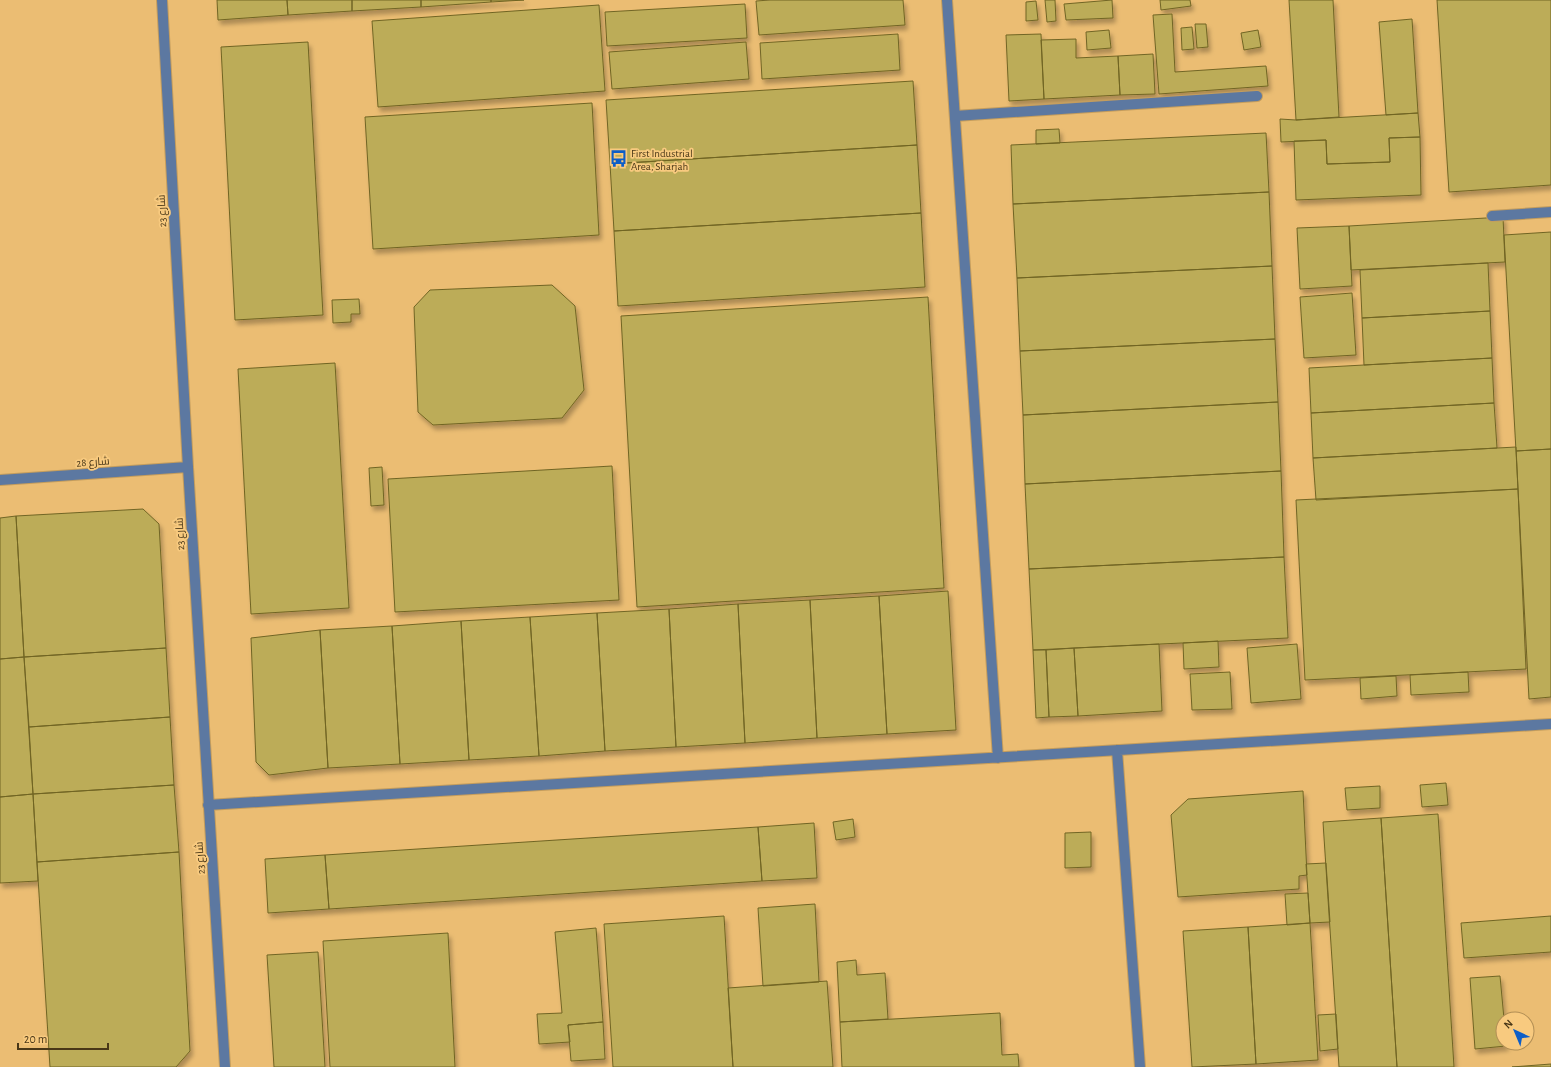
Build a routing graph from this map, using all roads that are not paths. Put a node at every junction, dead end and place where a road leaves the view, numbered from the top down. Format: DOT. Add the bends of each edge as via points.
graph roads {
  1 [pos="162,0"];
  2 [pos="947,0"];
  3 [pos="1257,96"];
  4 [pos="955,116"];
  5 [pos="1551,212"];
  6 [pos="1492,216"];
  7 [pos="188,467"];
  8 [pos="0,480"];
  9 [pos="1551,724"];
  10 [pos="1117,750"];
  11 [pos="998,758"];
  12 [pos="208,805"];
  13 [pos="225,1067"];
  14 [pos="1140,1067"];
  1 -- 7 [label="street, شارع 23"];
  2 -- 4 [label="street"];
  3 -- 4 [label="street"];
  4 -- 11 [label="street"];
  5 -- 6 [label="street"];
  7 -- 8 [label="street, شارع 28"];
  7 -- 12 [label="street, شارع 23"];
  9 -- 10 [label="street"];
  10 -- 11 [label="street"];
  10 -- 14 [label="street"];
  11 -- 12 [label="street"];
  12 -- 13 [label="street, شارع 23"];
}
